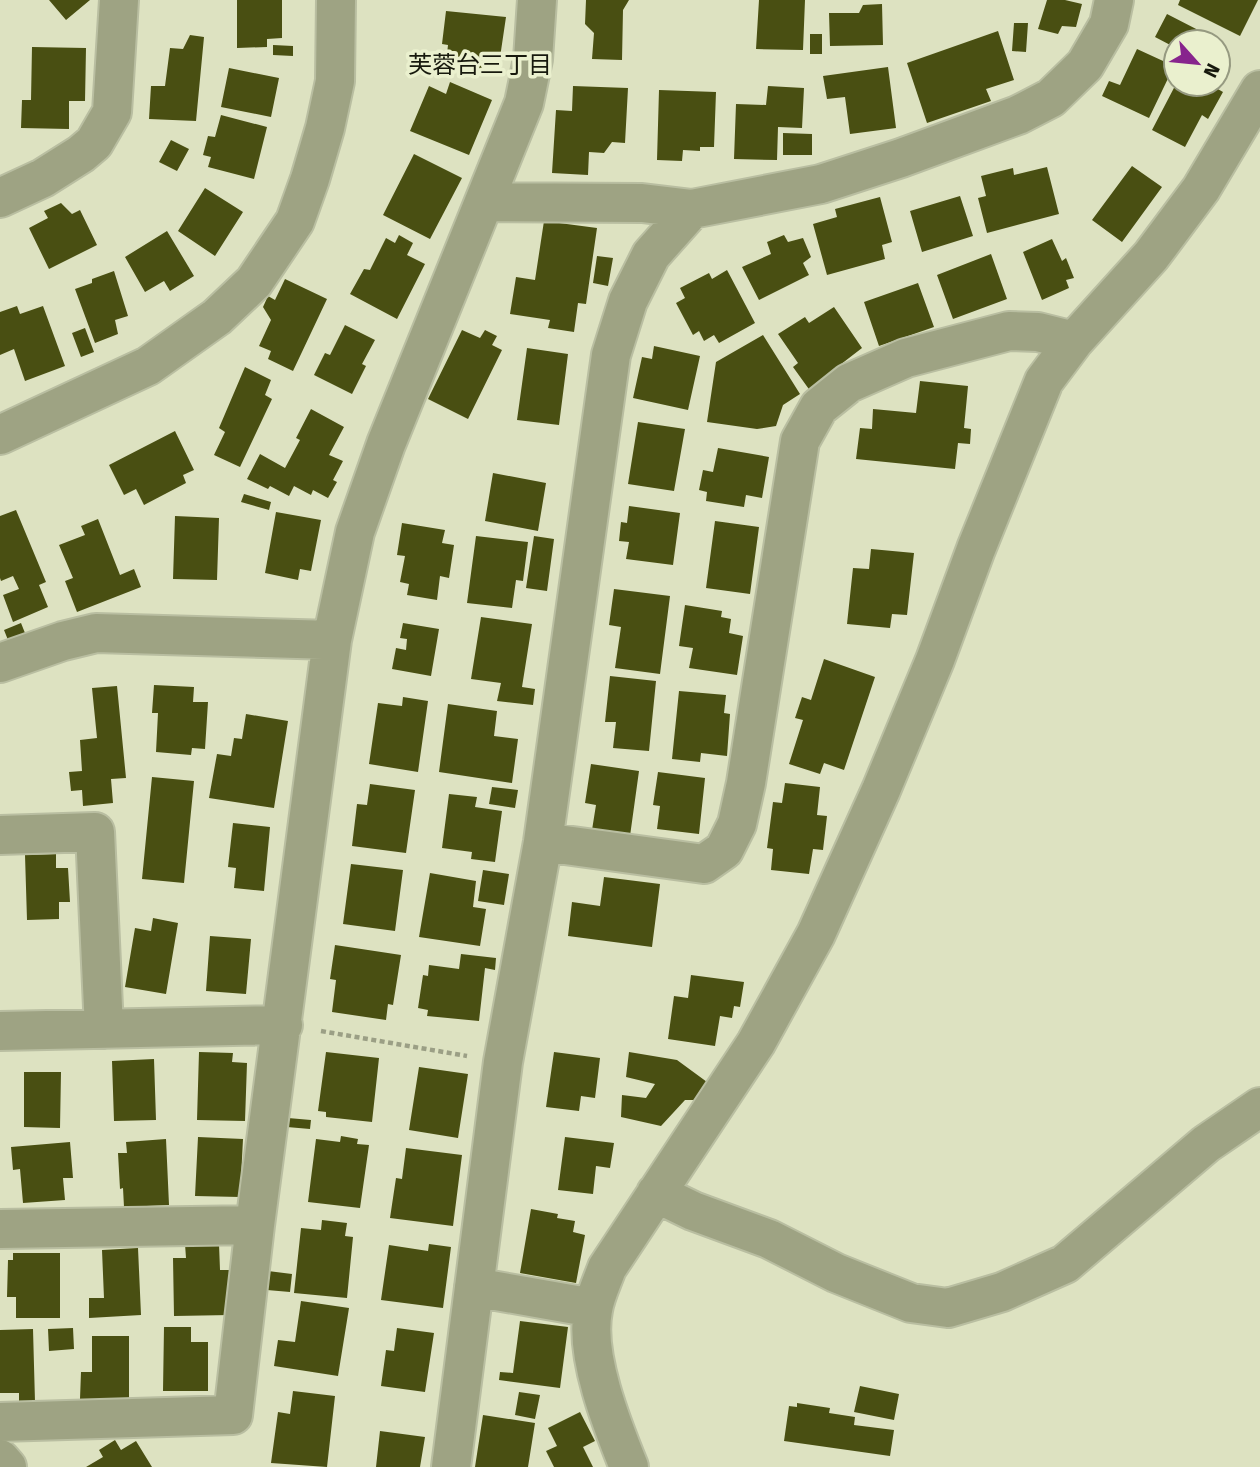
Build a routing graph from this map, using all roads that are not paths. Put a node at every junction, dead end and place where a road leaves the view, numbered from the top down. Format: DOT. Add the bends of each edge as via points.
graph roads {
  1 [pos="119,0"];
  2 [pos="336,0"];
  3 [pos="537,0"];
  4 [pos="1114,0"];
  5 [pos="1260,90"];
  6 [pos="0,198"];
  7 [pos="485,202"];
  8 [pos="692,209"];
  9 [pos="1073,341"];
  10 [pos="0,435"];
  11 [pos="332,640"];
  12 [pos="0,663"];
  13 [pos="0,835"];
  14 [pos="543,842"];
  15 [pos="283,1025"];
  16 [pos="104,1029"];
  17 [pos="0,1031"];
  18 [pos="1260,1107"];
  19 [pos="656,1193"];
  20 [pos="255,1225"];
  21 [pos="0,1229"];
  22 [pos="474,1287"];
  23 [pos="593,1308"];
  24 [pos="0,1422"];
  25 [pos="0,1458"];
  26 [pos="7,1467"];
  27 [pos="451,1467"];
  28 [pos="629,1467"];
  1 -- 6 [label="street" via="112,112 81,154"];
  2 -- 10 [label="street" via="335,81 325,128 295,221 254,282 217,317 148,366"];
  3 -- 7 [label="street" via="524,103"];
  4 -- 8 [label="street" via="1108,24 1085,65 1051,97 1018,115 821,184"];
  5 -- 9 [label="street" via="1201,189 1151,257"];
  7 -- 8 [label="street" via="642,203"];
  7 -- 11 [label="street" via="359,520"];
  8 -- 14 [label="street" via="651,255 628,301 611,355"];
  9 -- 14 [label="street" via="1038,332 996,334 906,358 849,383 820,407 800,441 746,783 737,824 723,850 704,864"];
  9 -- 19 [label="street" via="1044,382 935,660 816,934 757,1043"];
  11 -- 12 [label="street" via="96,633"];
  11 -- 15 [label="street"];
  13 -- 16 [label="street" via="94,832"];
  14 -- 22 [label="street" via="503,1062"];
  15 -- 16 [label="street"];
  15 -- 20 [label="street"];
  16 -- 17 [label="street"];
  18 -- 19 [label="street" via="1206,1144 1065,1264 1002,1292 948,1308 911,1303"];
  19 -- 23 [label="street" via="607,1268"];
  20 -- 21 [label="street"];
  20 -- 24 [label="street" via="233,1415"];
  22 -- 23 [label="street"];
  22 -- 27 [label="street"];
  23 -- 28 [label="street" via="593,1359"];
  25 -- 26 [label="street"];
}
